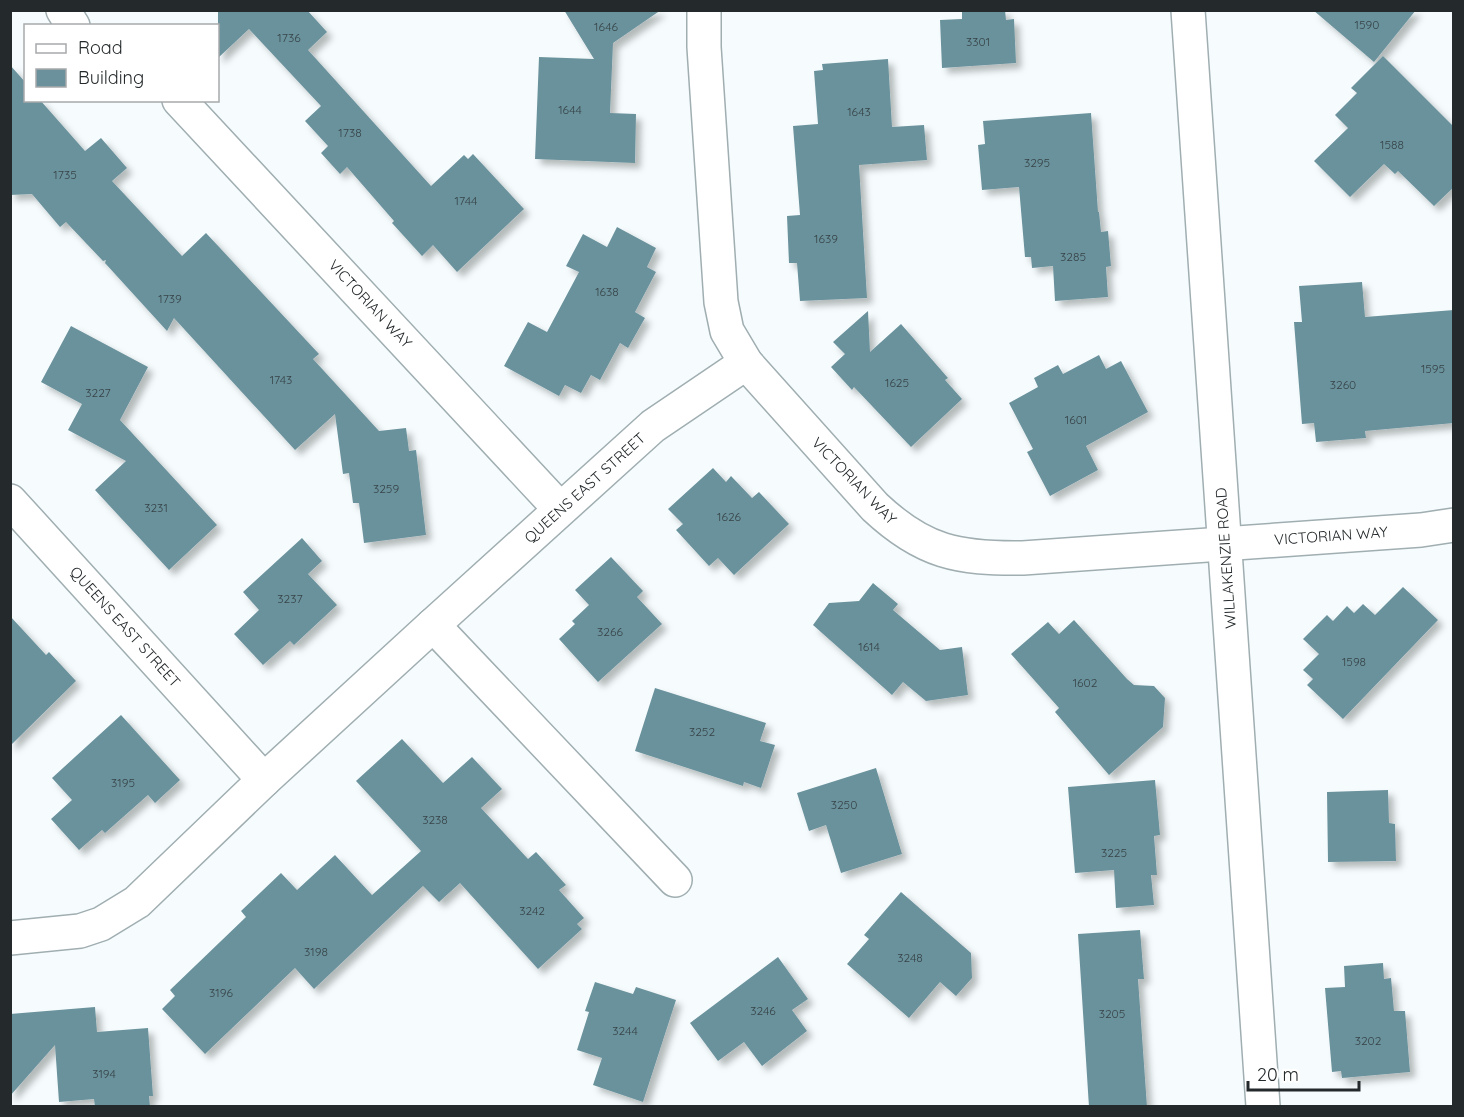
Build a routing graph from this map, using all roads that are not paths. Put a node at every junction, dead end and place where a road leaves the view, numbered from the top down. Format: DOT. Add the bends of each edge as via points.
graph roads {
  1 [pos="63,10"];
  2 [pos="704,10"];
  3 [pos="1188,10"];
  4 [pos="72,24"];
  5 [pos="181,102"];
  6 [pos="746,363"];
  7 [pos="10,501"];
  8 [pos="560,509"];
  9 [pos="1454,525"];
  10 [pos="1225,544"];
  11 [pos="433,625"];
  12 [pos="264,780"];
  13 [pos="675,880"];
  14 [pos="10,938"];
  15 [pos="1263,1107"];
  1 -- 4 [label="street"];
  2 -- 6 [label="street, VICTORIAN WAY" via="722,309 727,331"];
  3 -- 10 [label="street, WILLAKENZIE ROAD"];
  5 -- 8 [label="street, VICTORIAN WAY"];
  6 -- 8 [label="street, QUEENS EAST STREET" via="658,422"];
  6 -- 10 [label="street, VICTORIAN WAY" via="875,507 915,539 942,550 968,556 1013,558"];
  7 -- 12 [label="street, QUEENS EAST STREET"];
  8 -- 11 [label="street, QUEENS EAST STREET"];
  9 -- 10 [label="street, VICTORIAN WAY"];
  10 -- 15 [label="street, WILLAKENZIE ROAD"];
  11 -- 12 [label="street, QUEENS EAST STREET"];
  11 -- 13 [label="street"];
  12 -- 14 [label="street, QUEENS EAST STREET" via="137,902 119,914 80,931"];
}
